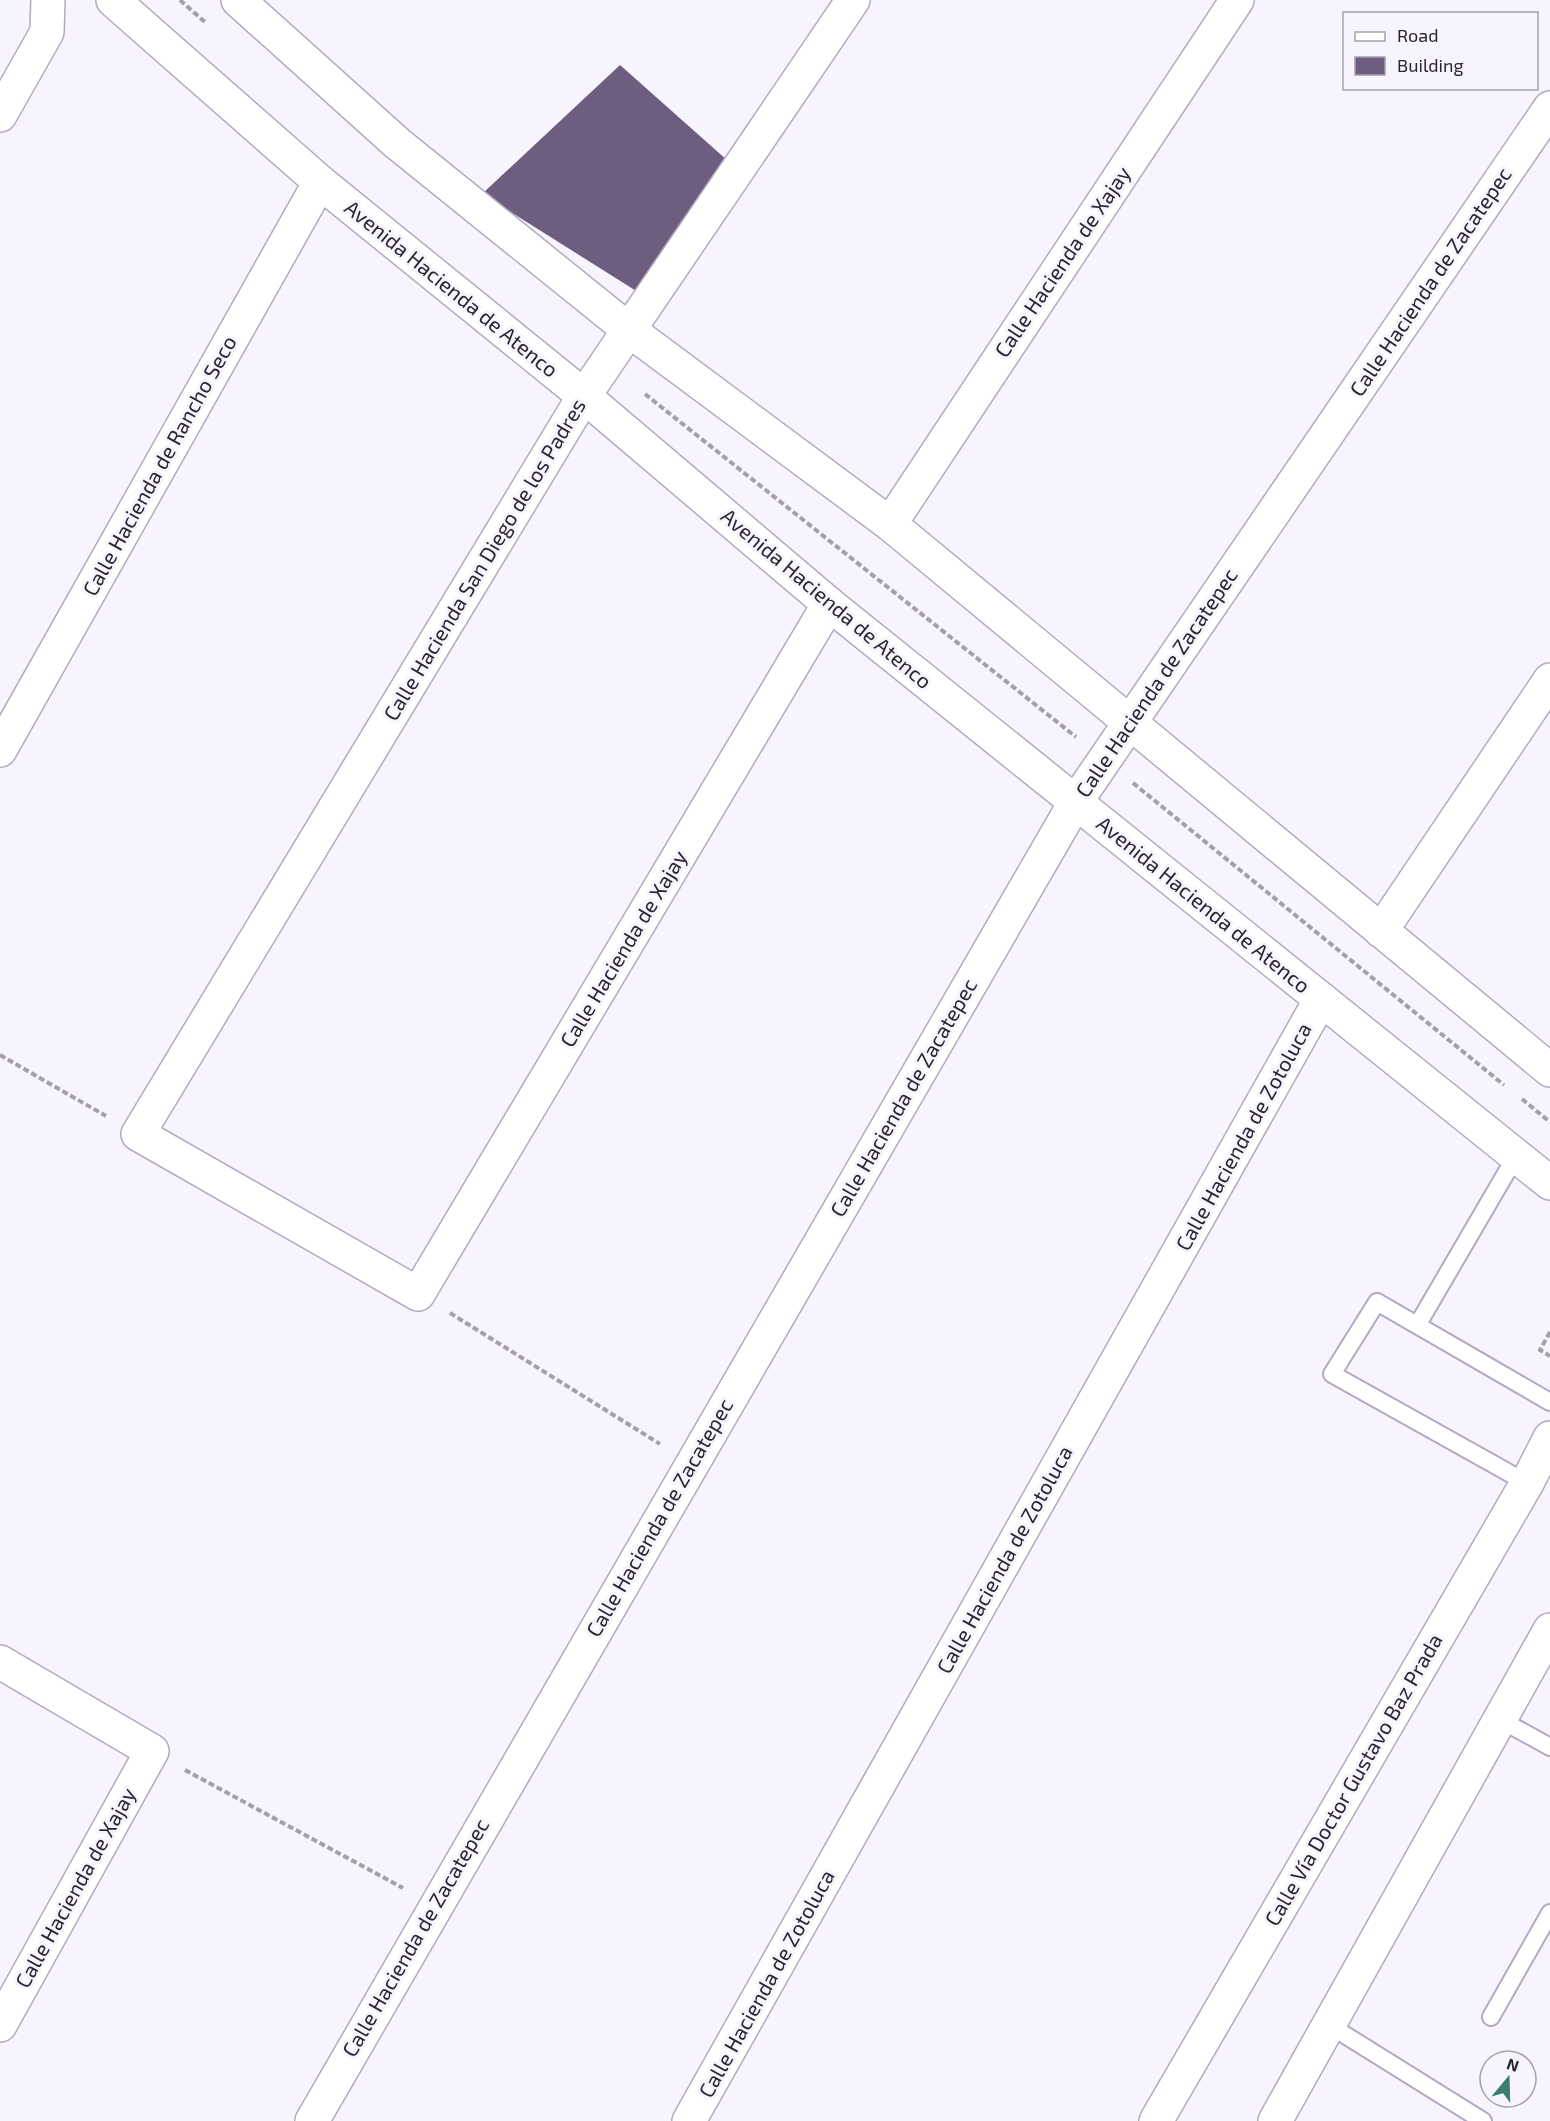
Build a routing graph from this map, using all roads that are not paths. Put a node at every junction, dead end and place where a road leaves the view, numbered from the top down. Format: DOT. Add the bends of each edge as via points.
graph roads {
  1 [pos="48,0"];
  2 [pos="113,0"];
  3 [pos="238,0"];
  4 [pos="853,0"];
  5 [pos="1237,0"];
  6 [pos="1550,108"];
  7 [pos="0,115"];
  8 [pos="320,182"];
  9 [pos="630,330"];
  10 [pos="584,396"];
  11 [pos="890,524"];
  12 [pos="829,604"];
  13 [pos="1550,680"];
  14 [pos="1131,722"];
  15 [pos="0,750"];
  16 [pos="1075,803"];
  17 [pos="1381,931"];
  18 [pos="1321,999"];
  19 [pos="1550,1070"];
  20 [pos="1516,1156"];
  21 [pos="1550,1183"];
  22 [pos="418,1294"];
  23 [pos="1418,1324"];
  24 [pos="1550,1402"];
  25 [pos="1550,1438"];
  26 [pos="1527,1483"];
  27 [pos="1550,1630"];
  28 [pos="0,1662"];
  29 [pos="1542,1665"];
  30 [pos="1501,1720"];
  31 [pos="1550,1747"];
  32 [pos="1550,1913"];
  33 [pos="1491,2017"];
  34 [pos="0,2025"];
  35 [pos="1329,2025"];
  36 [pos="312,2121"];
  37 [pos="689,2121"];
  38 [pos="1156,2121"];
  39 [pos="1275,2121"];
  40 [pos="1483,2121"];
  1 -- 7 [label="street" via="47,32"];
  2 -- 8 [label="street, Avenida Hacienda de Atenco"];
  3 -- 9 [label="street" via="397,143"];
  4 -- 9 [label="street, Calle Hacienda San Diego de los Padres"];
  5 -- 11 [label="street, Calle Hacienda de Xajay"];
  6 -- 14 [label="street, Calle Hacienda de Zacatepec"];
  8 -- 10 [label="street, Avenida Hacienda de Atenco"];
  8 -- 15 [label="street, Calle Hacienda de Rancho Seco"];
  9 -- 10 [label="street, Calle Hacienda San Diego de los Padres"];
  9 -- 11 [label="street"];
  10 -- 12 [label="street, Avenida Hacienda de Atenco"];
  10 -- 22 [label="street, Calle Hacienda San Diego de los Padres" via="138,1134"];
  11 -- 14 [label="street"];
  12 -- 16 [label="street, Avenida Hacienda de Atenco"];
  12 -- 22 [label="street, Calle Hacienda de Xajay"];
  13 -- 17 [label="street"];
  14 -- 16 [label="street, Calle Hacienda de Zacatepec"];
  14 -- 17 [label="street"];
  16 -- 18 [label="street, Avenida Hacienda de Atenco"];
  16 -- 36 [label="street, Calle Hacienda de Zacatepec"];
  17 -- 19 [label="street"];
  18 -- 20 [label="street, Avenida Hacienda de Atenco"];
  18 -- 37 [label="street, Calle Hacienda de Zotoluca"];
  20 -- 21 [label="street, Avenida Hacienda de Atenco"];
  20 -- 23 [label="lane"];
  23 -- 24 [label="lane"];
  23 -- 26 [label="lane" via="1377,1302 1332,1374"];
  25 -- 26 [label="street, Calle Vía Doctor Gustavo Baz Prada"];
  26 -- 38 [label="street, Calle Vía Doctor Gustavo Baz Prada"];
  27 -- 29 [label="street"];
  28 -- 34 [label="street, Calle Hacienda de Xajay" via="152,1751"];
  29 -- 30 [label="street"];
  30 -- 31 [label="lane"];
  30 -- 35 [label="street"];
  32 -- 33 [label="lane"];
  35 -- 39 [label="street"];
  35 -- 40 [label="lane"];
}
